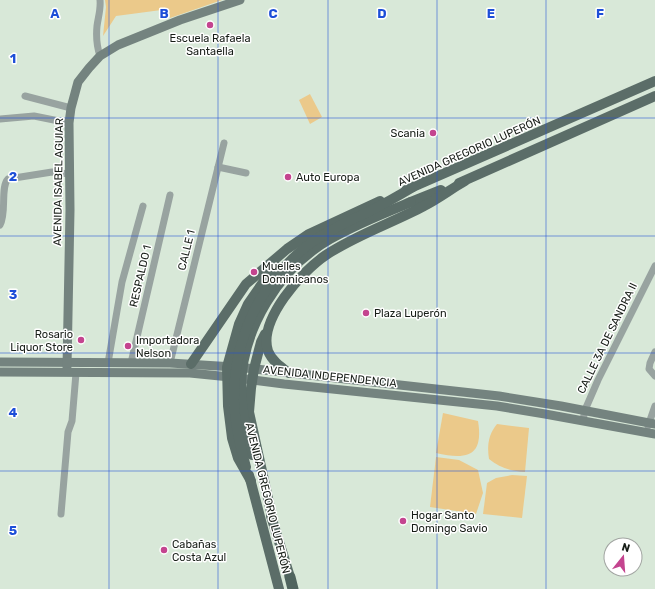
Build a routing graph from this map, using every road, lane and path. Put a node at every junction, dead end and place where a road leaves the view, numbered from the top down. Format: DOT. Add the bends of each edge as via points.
graph roads {
  1 [pos="100,0"];
  2 [pos="240,0"];
  3 [pos="100,56"];
  4 [pos="655,81"];
  5 [pos="25,96"];
  6 [pos="655,96"];
  7 [pos="71,108"];
  8 [pos="0,119"];
  9 [pos="69,123"];
  10 [pos="224,143"];
  11 [pos="218,167"];
  12 [pos="246,173"];
  13 [pos="69,174"];
  14 [pos="465,181"];
  15 [pos="413,187"];
  16 [pos="170,195"];
  17 [pos="143,206"];
  18 [pos="0,225"];
  19 [pos="287,249"];
  20 [pos="655,266"];
  21 [pos="269,324"];
  22 [pos="655,352"];
  23 [pos="0,362"];
  24 [pos="67,362"];
  25 [pos="108,363"];
  26 [pos="131,363"];
  27 [pos="170,363"];
  28 [pos="191,364"];
  29 [pos="254,369"];
  30 [pos="0,372"];
  31 [pos="226,372"];
  32 [pos="71,373"];
  33 [pos="289,373"];
  34 [pos="655,376"];
  35 [pos="252,380"];
  36 [pos="655,406"];
  37 [pos="585,410"];
  38 [pos="583,420"];
  39 [pos="652,424"];
  40 [pos="651,434"];
  41 [pos="251,481"];
  42 [pos="61,514"];
  43 [pos="273,521"];
  44 [pos="290,577"];
  45 [pos="279,589"];
  46 [pos="292,589"];
  1 -- 3 [label="street" via="97,48"];
  2 -- 3 [label="main road, AVENIDA ISABEL AGUIAR" via="124,42"];
  3 -- 7 [label="main road, AVENIDA ISABEL AGUIAR" via="78,82"];
  4 -- 15 [label="main road, AVENIDA GREGORIO LUPERÓN"];
  5 -- 7 [label="street"];
  6 -- 14 [label="main road, AVENIDA GREGORIO LUPERÓN"];
  7 -- 9 [label="main road, AVENIDA ISABEL AGUIAR"];
  8 -- 9 [label="street" via="34,116"];
  9 -- 13 [label="main road, AVENIDA ISABEL AGUIAR"];
  10 -- 11 [label="street, CALLE 1"];
  11 -- 12 [label="street"];
  11 -- 27 [label="street, CALLE 1"];
  13 -- 18 [label="street" via="52,172 5,181 3,218"];
  13 -- 24 [label="main road, AVENIDA ISABEL AGUIAR"];
  14 -- 21 [label="main road" via="425,206 326,256 291,289"];
  14 -- 43 [label="main road, AVENIDA GREGORIO LUPERÓN, bridge" via="411,202 330,239 296,264 268,299 248,347 241,388 245,428 264,500"];
  15 -- 19 [label="main road" via="309,234"];
  15 -- 41 [label="main road, AVENIDA GREGORIO LUPERÓN, bridge" via="312,242 284,267 256,305 242,342 234,387 236,425"];
  16 -- 26 [label="street, RESPALDO 1"];
  17 -- 25 [label="street" via="122,282"];
  19 -- 28 [label="main road" via="246,284"];
  19 -- 31 [label="main road" via="248,304 237,331"];
  20 -- 37 [label="street, CALLE 3A DE SANDRA II"];
  21 -- 29 [label="main road"];
  21 -- 33 [label="main road" via="266,343 268,353"];
  22 -- 34 [label="street" via="649,369"];
  23 -- 24 [label="main road, AVENIDA INDEPENDENCIA"];
  24 -- 25 [label="main road, AVENIDA INDEPENDENCIA"];
  24 -- 32 [label="main road, AVENIDA ISABEL AGUIAR"];
  25 -- 26 [label="main road, AVENIDA INDEPENDENCIA"];
  26 -- 27 [label="main road, AVENIDA INDEPENDENCIA"];
  27 -- 28 [label="main road, AVENIDA INDEPENDENCIA"];
  28 -- 31 [label="main road, AVENIDA INDEPENDENCIA"];
  29 -- 31 [label="main road, AVENIDA INDEPENDENCIA"];
  29 -- 33 [label="main road, AVENIDA INDEPENDENCIA"];
  29 -- 35 [label="main road"];
  30 -- 32 [label="main road, AVENIDA INDEPENDENCIA"];
  31 -- 32 [label="main road, AVENIDA INDEPENDENCIA"];
  31 -- 35 [label="main road, AVENIDA INDEPENDENCIA"];
  31 -- 41 [label="main road" via="232,438 238,458"];
  32 -- 42 [label="street" via="72,421 68,432"];
  33 -- 37 [label="main road, AVENIDA INDEPENDENCIA" via="457,390"];
  35 -- 38 [label="main road, AVENIDA INDEPENDENCIA" via="497,406"];
  35 -- 43 [label="main road" via="249,412"];
  36 -- 39 [label="street"];
  37 -- 38 [label="street, CALLE 3A DE SANDRA II"];
  37 -- 39 [label="main road, AVENIDA INDEPENDENCIA"];
  38 -- 40 [label="main road, AVENIDA INDEPENDENCIA"];
  39 -- 40 [label="street"];
  41 -- 45 [label="main road, AVENIDA GREGORIO LUPERÓN"];
  43 -- 44 [label="main road, AVENIDA GREGORIO LUPERÓN"];
  44 -- 46 [label="highway"];
}
